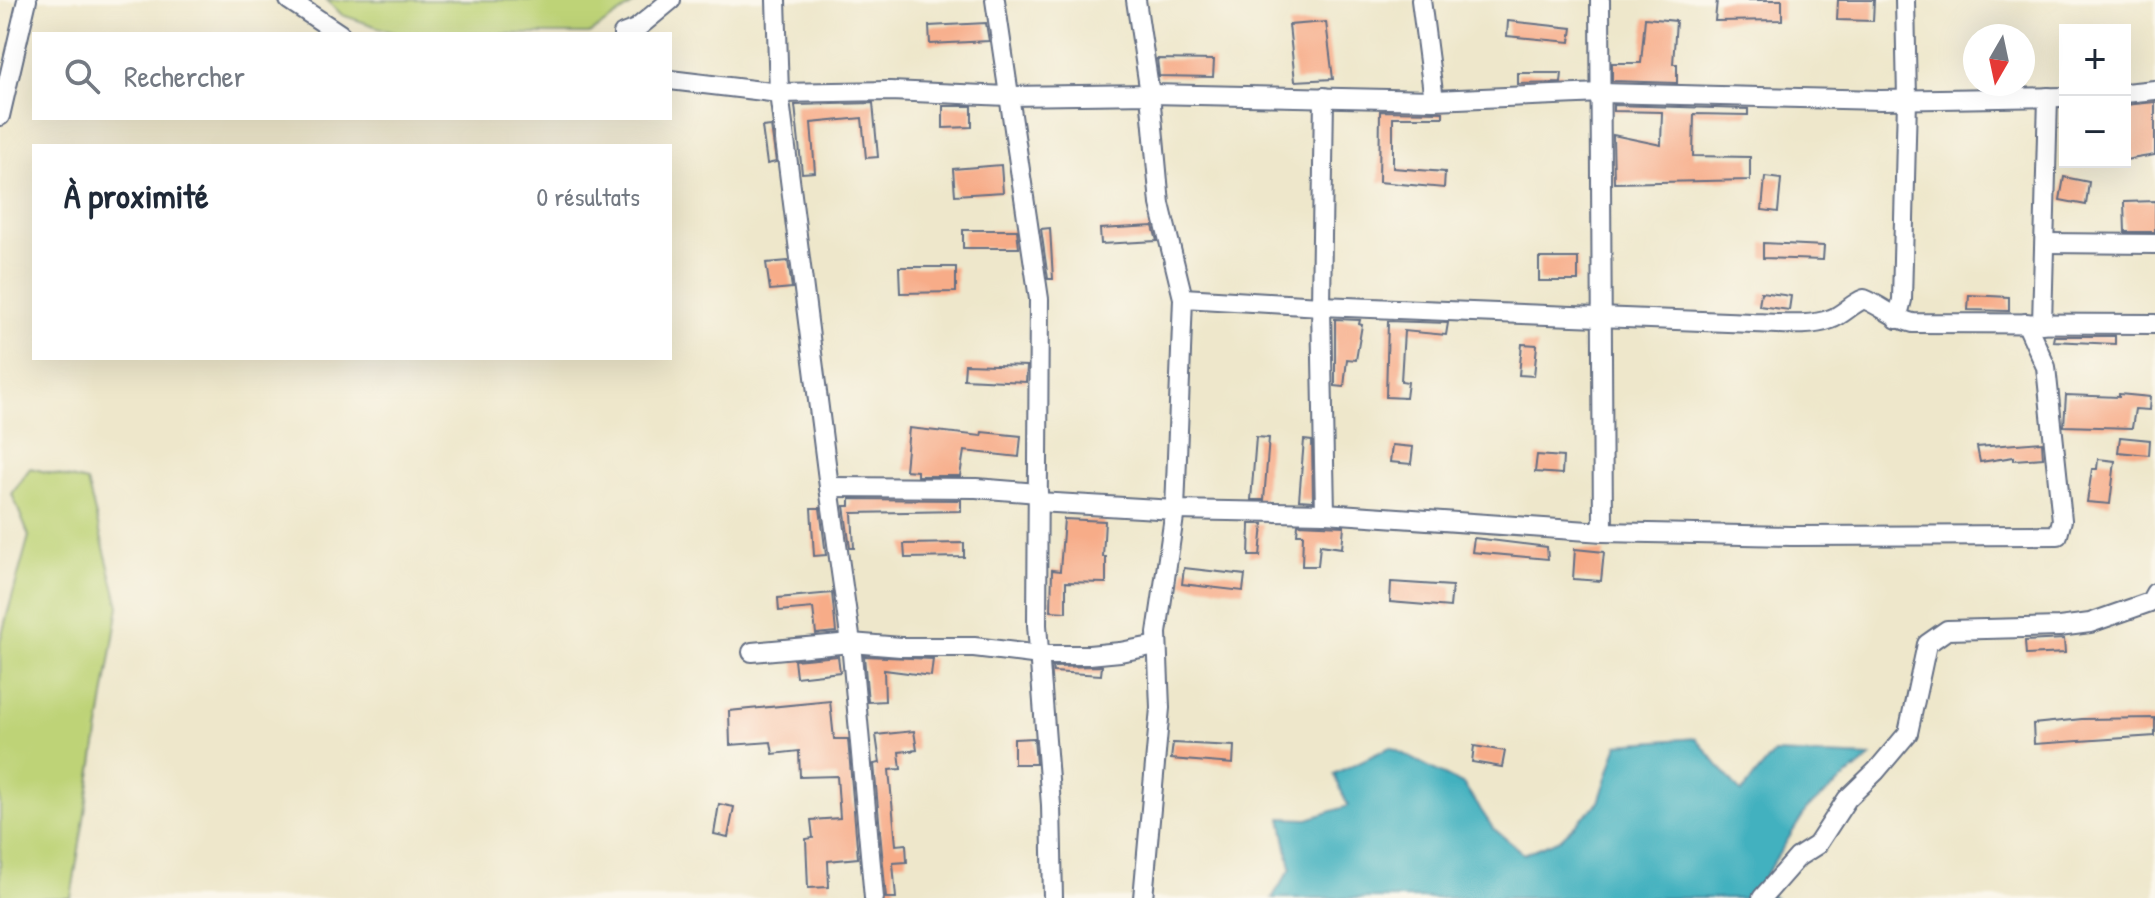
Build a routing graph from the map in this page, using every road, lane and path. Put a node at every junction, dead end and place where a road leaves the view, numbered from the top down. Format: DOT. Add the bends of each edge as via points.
graph roads {
  1 [pos="27,0"];
  2 [pos="289,0"];
  3 [pos="671,0"];
  4 [pos="776,0"];
  5 [pos="995,0"];
  6 [pos="1136,0"];
  7 [pos="1421,0"];
  8 [pos="1600,0"];
  9 [pos="1905,0"];
  10 [pos="337,32"];
  11 [pos="628,32"];
  12 [pos="7,51"];
  13 [pos="672,80"];
  14 [pos="2155,90"];
  15 [pos="2131,92"];
  16 [pos="779,93"];
  17 [pos="1602,93"];
  18 [pos="1150,94"];
  19 [pos="1008,96"];
  20 [pos="1324,97"];
  21 [pos="2057,97"];
  22 [pos="1907,99"];
  23 [pos="1434,100"];
  24 [pos="0,116"];
  25 [pos="2045,243"];
  26 [pos="2155,244"];
  27 [pos="1183,298"];
  28 [pos="1321,306"];
  29 [pos="1602,316"];
  30 [pos="1897,319"];
  31 [pos="2034,324"];
  32 [pos="2155,324"];
  33 [pos="829,487"];
  34 [pos="1038,498"];
  35 [pos="1175,510"];
  36 [pos="1325,513"];
  37 [pos="1603,532"];
  38 [pos="2155,593"];
  39 [pos="851,643"];
  40 [pos="1157,645"];
  41 [pos="752,652"];
  42 [pos="1040,655"];
  43 [pos="874,898"];
  44 [pos="1053,898"];
  45 [pos="1143,898"];
  46 [pos="1762,898"];
  1 -- 12 [label="street"];
  2 -- 10 [label="street"];
  3 -- 11 [label="street"];
  4 -- 16 [label="street"];
  5 -- 19 [label="street"];
  6 -- 18 [label="street"];
  7 -- 23 [label="street"];
  8 -- 17 [label="street"];
  9 -- 22 [label="street"];
  12 -- 24 [label="street"];
  13 -- 16 [label="street"];
  14 -- 15 [label="street"];
  16 -- 19 [label="street"];
  16 -- 33 [label="street"];
  17 -- 22 [label="street"];
  17 -- 23 [label="street"];
  17 -- 29 [label="street"];
  18 -- 19 [label="street"];
  18 -- 20 [label="street"];
  18 -- 27 [label="street" via="1160,204"];
  19 -- 34 [label="street" via="1039,299"];
  20 -- 23 [label="street"];
  20 -- 28 [label="street"];
  21 -- 22 [label="street"];
  21 -- 25 [label="street"];
  22 -- 30 [label="street" via="1902,300"];
  25 -- 26 [label="street"];
  25 -- 31 [label="street"];
  27 -- 28 [label="street"];
  27 -- 35 [label="street"];
  28 -- 29 [label="street"];
  28 -- 36 [label="street"];
  29 -- 30 [label="street" via="1814,323 1834,319 1864,299"];
  29 -- 37 [label="street"];
  30 -- 31 [label="street"];
  31 -- 32 [label="street"];
  31 -- 37 [label="street" via="2046,367 2062,520 2058,535"];
  33 -- 34 [label="street" via="976,488"];
  33 -- 39 [label="street"];
  34 -- 35 [label="street"];
  34 -- 42 [label="street"];
  35 -- 36 [label="street"];
  35 -- 40 [label="street"];
  36 -- 37 [label="street"];
  38 -- 46 [label="street" via="2150,602 2090,623 1947,630 1927,644 1908,733 1847,799 1817,845 1798,857"];
  39 -- 41 [label="street"];
  39 -- 42 [label="street"];
  39 -- 43 [label="street"];
  40 -- 42 [label="street"];
  40 -- 45 [label="street" via="1160,708"];
  42 -- 44 [label="street"];
}
